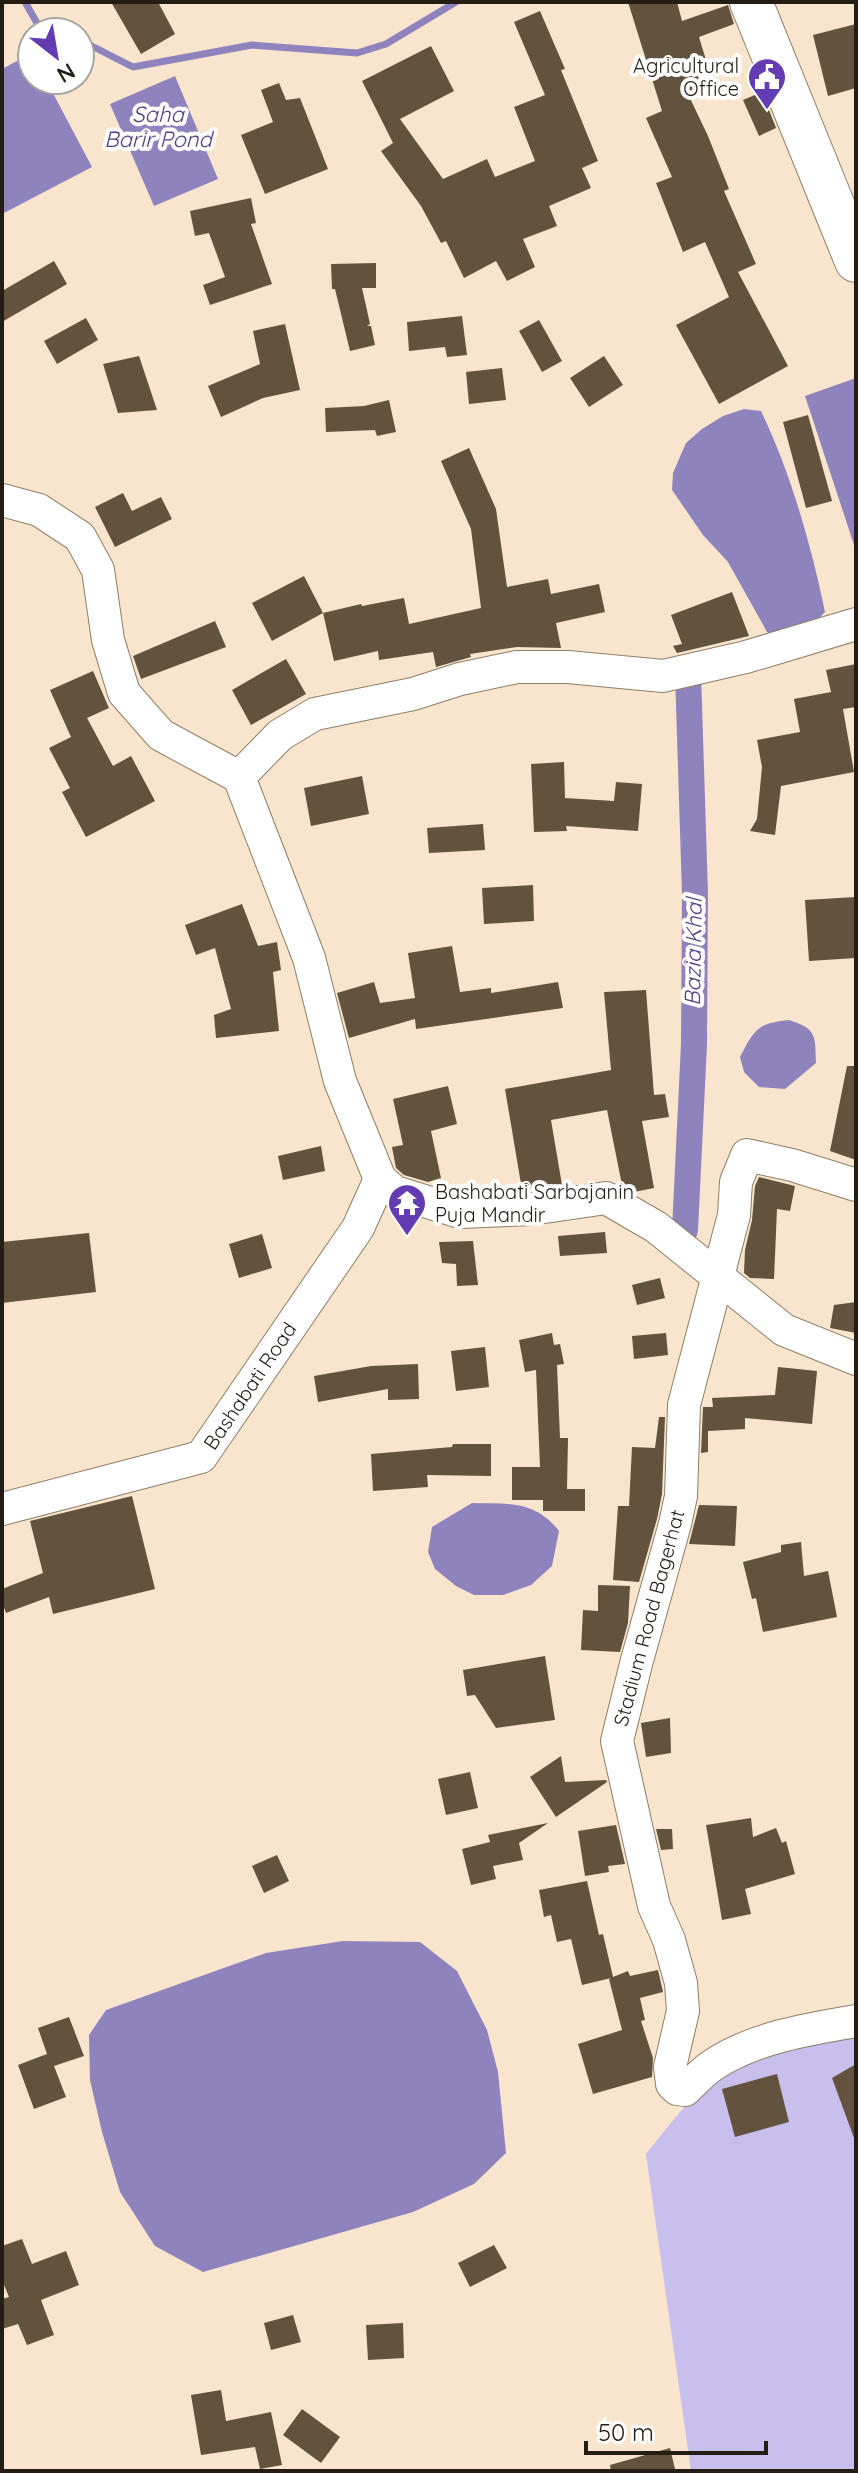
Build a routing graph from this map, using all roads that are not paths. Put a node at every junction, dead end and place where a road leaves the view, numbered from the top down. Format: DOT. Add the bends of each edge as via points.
graph roads {
  1 [pos="751,2"];
  2 [pos="856,261"];
  3 [pos="2,500"];
  4 [pos="856,624"];
  5 [pos="239,777"];
  6 [pos="380,1179"];
  7 [pos="856,1185"];
  8 [pos="709,1268"];
  9 [pos="856,1359"];
  10 [pos="2,1509"];
  11 [pos="856,2021"];
  1 -- 2 [label="main road"];
  3 -- 5 [label="street" via="39,510 80,537 98,570 108,640 124,693 161,735"];
  4 -- 5 [label="street" via="663,676 517,667 315,714 280,735"];
  5 -- 6 [label="street" via="309,958 340,1081"];
  6 -- 8 [label="street" via="395,1192 460,1212 606,1198 656,1227"];
  6 -- 10 [label="street, Bashabati Road" via="358,1228 201,1457"];
  7 -- 8 [label="street, Stadium Road Bagerhat" via="747,1155 736,1182 734,1215"];
  8 -- 9 [label="street" via="784,1330"];
  8 -- 11 [label="street, Stadium Road Bagerhat" via="684,1405 681,1496 617,1741 654,1906 681,1983 683,2011 670,2067 672,2084 682,2091 732,2053"];
}
